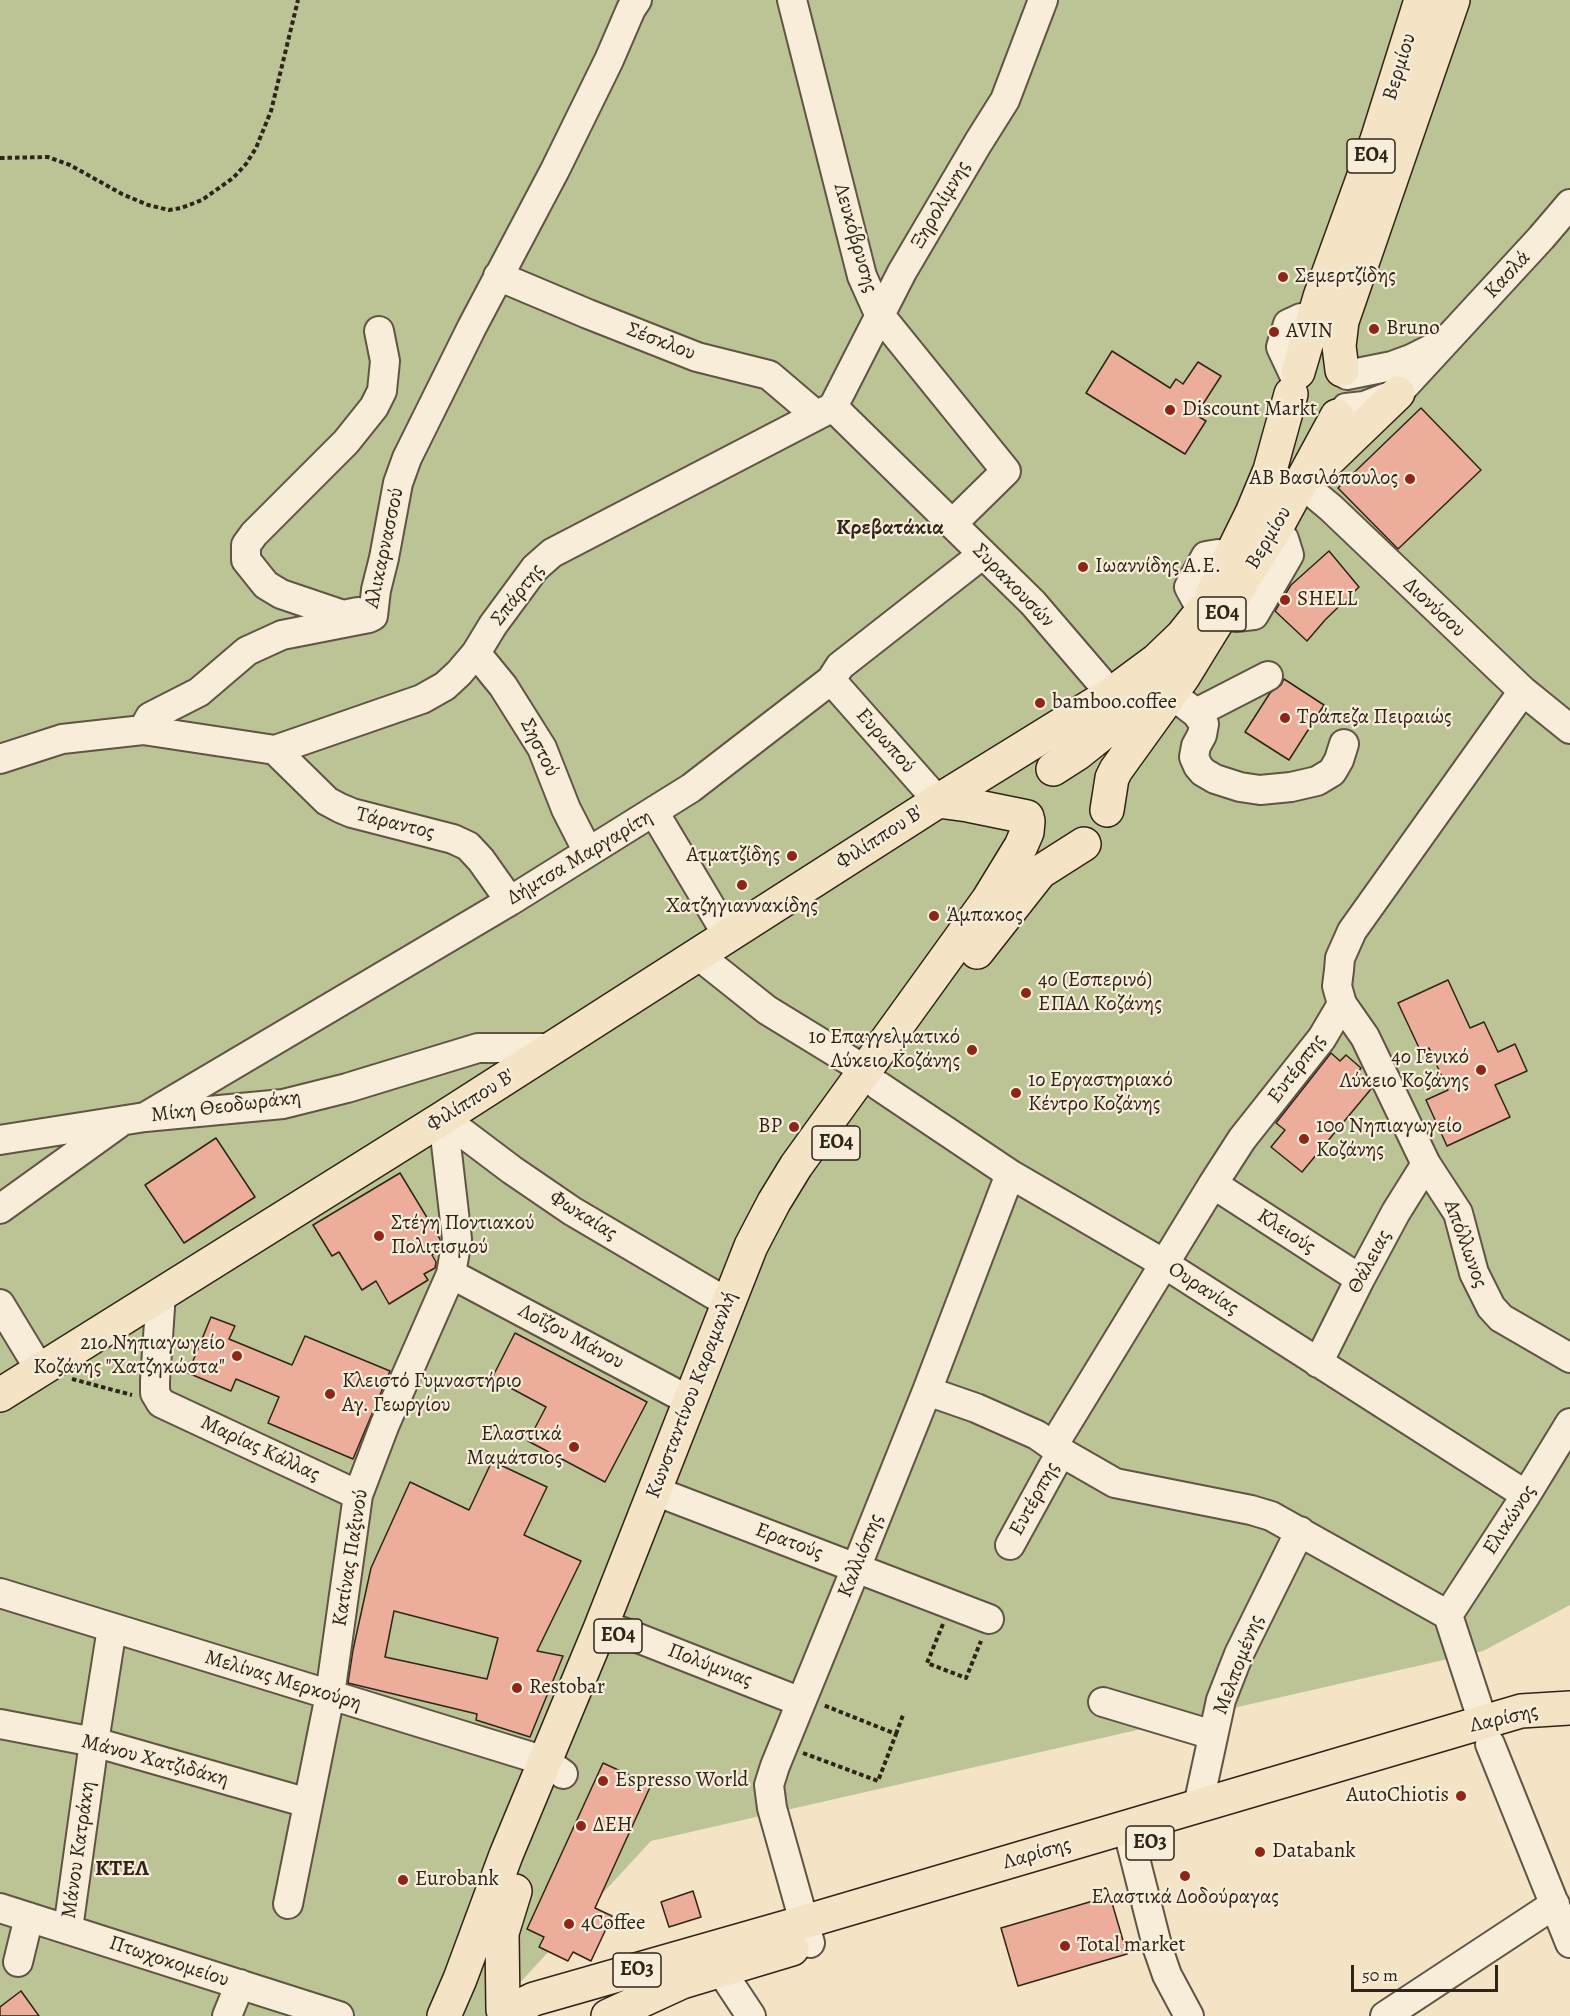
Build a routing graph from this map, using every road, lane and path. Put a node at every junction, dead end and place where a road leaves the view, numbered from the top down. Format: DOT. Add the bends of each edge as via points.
graph roads {
  1 [pos="298,0"];
  2 [pos="637,0"];
  3 [pos="792,0"];
  4 [pos="1043,0"];
  5 [pos="1420,0"];
  6 [pos="1453,0"];
  7 [pos="0,158"];
  8 [pos="1570,204"];
  9 [pos="498,276"];
  10 [pos="879,314"];
  11 [pos="1301,318"];
  12 [pos="379,331"];
  13 [pos="1443,343"];
  14 [pos="1345,373"];
  15 [pos="1295,381"];
  16 [pos="1398,393"];
  17 [pos="825,411"];
  18 [pos="1341,412"];
  19 [pos="1301,483"];
  20 [pos="952,524"];
  21 [pos="1284,539"];
  22 [pos="983,554"];
  23 [pos="1218,554"];
  24 [pos="375,609"];
  25 [pos="1202,611"];
  26 [pos="1236,617"];
  27 [pos="476,653"];
  28 [pos="1268,676"];
  29 [pos="831,681"];
  30 [pos="1523,691"];
  31 [pos="1111,694"];
  32 [pos="1183,704"];
  33 [pos="1570,729"];
  34 [pos="143,730"];
  35 [pos="1344,744"];
  36 [pos="275,750"];
  37 [pos="0,759"];
  38 [pos="986,771"];
  39 [pos="1047,772"];
  40 [pos="938,801"];
  41 [pos="1107,810"];
  42 [pos="654,812"];
  43 [pos="1027,819"];
  44 [pos="1084,844"];
  45 [pos="588,852"];
  46 [pos="510,901"];
  47 [pos="728,936"];
  48 [pos="698,955"];
  49 [pos="1342,1004"];
  50 [pos="555,1048"];
  51 [pos="872,1078"];
  52 [pos="825,1111"];
  53 [pos="443,1118"];
  54 [pos="134,1119"];
  55 [pos="0,1140"];
  56 [pos="798,1151"];
  57 [pos="1426,1164"];
  58 [pos="1010,1174"];
  59 [pos="1213,1184"];
  60 [pos="0,1209"];
  61 [pos="1163,1263"];
  62 [pos="451,1274"];
  63 [pos="1360,1279"];
  64 [pos="161,1293"];
  65 [pos="728,1303"];
  66 [pos="0,1304"];
  67 [pos="1570,1358"];
  68 [pos="1318,1363"];
  69 [pos="40,1370"];
  70 [pos="927,1391"];
  71 [pos="0,1395"];
  72 [pos="690,1401"];
  73 [pos="161,1403"];
  74 [pos="1570,1423"];
  75 [pos="1057,1449"];
  76 [pos="663,1494"];
  77 [pos="358,1495"];
  78 [pos="1526,1495"];
  79 [pos="1300,1531"];
  80 [pos="1010,1545"];
  81 [pos="856,1568"];
  82 [pos="0,1593"];
  83 [pos="951,1604"];
  84 [pos="1448,1615"];
  85 [pos="990,1619"];
  86 [pos="112,1628"];
  87 [pos="620,1630"];
  88 [pos="330,1695"];
  89 [pos="802,1700"];
  90 [pos="1102,1702"];
  91 [pos="1570,1709"];
  92 [pos="903,1715"];
  93 [pos="0,1724"];
  94 [pos="1487,1733"];
  95 [pos="896,1734"];
  96 [pos="1213,1735"];
  97 [pos="94,1742"];
  98 [pos="783,1745"];
  99 [pos="554,1768"];
  100 [pos="308,1803"];
  101 [pos="1198,1806"];
  102 [pos="1130,1838"];
  103 [pos="288,1904"];
  104 [pos="1555,1904"];
  105 [pos="0,1908"];
  106 [pos="29,1917"];
  107 [pos="68,1929"];
  108 [pos="807,1933"];
  109 [pos="1570,1943"];
  110 [pos="501,1945"];
  111 [pos="714,1960"];
  112 [pos="18,1962"];
  113 [pos="240,1984"];
  114 [pos="566,1990"];
  115 [pos="302,2010"];
  116 [pos="507,2013"];
  117 [pos="1182,2015"];
  118 [pos="227,2016"];
  119 [pos="339,2016"];
  120 [pos="444,2016"];
  121 [pos="449,2016"];
  122 [pos="608,2016"];
  123 [pos="751,2016"];
  124 [pos="1385,2016"];
  1 -- 7 [label="path" via="271,111 256,148 233,178 202,200 169,210 122,194 48,157"];
  2 -- 9 [label="street, Αλικαρνασσού" via="555,170"];
  3 -- 10 [label="street, Λευκόβρυσης" via="862,276"];
  4 -- 10 [label="street, Ξηρολίμνης" via="1005,100"];
  5 -- 15 [label="main road, Βερμίου / ΕΟ4"];
  6 -- 14 [label="main road, Βερμίου / ΕΟ4" via="1342,321 1339,346"];
  8 -- 13 [label="street, Κασλά"];
  9 -- 17 [label="street, Σέσκλου" via="697,357 769,375"];
  9 -- 24 [label="street, Αλικαρνασσού" via="407,458 398,483"];
  10 -- 17 [label="street, Ξηρολίμνης"];
  10 -- 20 [label="street, Λευκόβρυσης" via="1006,471"];
  11 -- 15 [label="street" via="1288,324 1281,347"];
  12 -- 24 [label="street" via="385,361 382,392 374,407 346,442 246,545 246,560 266,585 281,594 343,615"];
  13 -- 14 [label="street, Κασλά" via="1392,366"];
  13 -- 16 [label="street, Κασλά"];
  14 -- 15 [label="main road" via="1320,361 1304,366"];
  14 -- 18 [label="main road, ΕΟ4" via="1351,388"];
  15 -- 18 [label="main road" via="1297,408 1308,418 1323,421"];
  15 -- 25 [label="main road, Βερμίου / ΕΟ4" via="1270,470"];
  16 -- 18 [label="street, Κασλά"];
  16 -- 19 [label="main road"];
  17 -- 20 [label="street, Συρακουσών"];
  17 -- 27 [label="street, Σπάρτης" via="552,553 524,583"];
  18 -- 19 [label="main road, Βερμίου / ΕΟ4"];
  19 -- 30 [label="street, Διονύσου"];
  19 -- 32 [label="main road, Βερμίου / ΕΟ4"];
  20 -- 22 [label="street, Συρακουσών"];
  21 -- 26 [label="street" via="1289,555 1254,615"];
  22 -- 29 [label="street, Δήμτσα Μαργαρίτη" via="840,666"];
  22 -- 31 [label="street, Συρακουσών" via="1033,603"];
  23 -- 25 [label="street" via="1206,556 1189,587"];
  24 -- 34 [label="street, Αλικαρνασσού" via="369,618 282,635 247,651 199,692 150,717"];
  25 -- 31 [label="main road, Φιλίππου Β'" via="1157,660"];
  25 -- 39 [label="main road, Βερμίου / ΕΟ4" via="1123,716"];
  27 -- 36 [label="street, Σπάρτης" via="446,686 423,699"];
  27 -- 45 [label="street, Σηστού" via="503,686 542,748"];
  28 -- 32 [label="street"];
  29 -- 40 [label="street, Ευρωπού"];
  29 -- 42 [label="street, Δήμτσα Μαργαρίτη"];
  30 -- 33 [label="street, Διονύσου"];
  30 -- 49 [label="street" via="1349,937 1340,958 1338,986"];
  31 -- 38 [label="main road, Φιλίππου Β'"];
  32 -- 35 [label="street" via="1204,724 1194,757 1198,766 1215,779 1240,788 1260,790 1317,781 1332,772"];
  32 -- 41 [label="main road, Βερμίου / ΕΟ4" via="1116,770"];
  34 -- 36 [label="street"];
  34 -- 37 [label="street" via="62,739"];
  36 -- 46 [label="street, Τάραντος" via="327,801 340,808 468,846"];
  38 -- 39 [label="main road"];
  38 -- 40 [label="main road, Φιλίππου Β'"];
  39 -- 41 [label="main road" via="1075,768 1094,777 1103,789"];
  39 -- 43 [label="main road, ΕΟ4" via="1027,797"];
  40 -- 43 [label="main road, Φιλίππου Β'"];
  40 -- 47 [label="main road, Φιλίππου Β'"];
  41 -- 44 [label="main road, ΕΟ4" via="1100,831"];
  42 -- 45 [label="street, Δήμτσα Μαργαρίτη"];
  42 -- 47 [label="street"];
  43 -- 44 [label="main road" via="1038,837 1054,846"];
  43 -- 51 [label="main road, Κωνσταντίνου Καραμανλή / ΕΟ4" via="1021,846"];
  44 -- 51 [label="main road, Κωνσταντίνου Καραμανλή / ΕΟ4" via="1040,872 933,1010"];
  45 -- 46 [label="street, Δήμτσα Μαργαρίτη"];
  46 -- 54 [label="street, Δήμτσα Μαργαρίτη"];
  47 -- 48 [label="main road, Φιλίππου Β'"];
  48 -- 50 [label="main road, Φιλίππου Β'"];
  48 -- 51 [label="street, Ουρανίας" via="767,1010"];
  49 -- 57 [label="street, Απόλλωνος" via="1365,1037"];
  49 -- 59 [label="street, Ευτέρπης" via="1322,1038 1242,1139"];
  50 -- 53 [label="main road, Φιλίππου Β'"];
  50 -- 54 [label="street, Μίκη Θεοδωράκη" via="478,1048 283,1104"];
  51 -- 58 [label="street, Ουρανίας"];
  51 -- 65 [label="main road, Κωνσταντίνου Καραμανλή / ΕΟ4" via="785,1183"];
  51 -- 76 [label="main road, Κωνσταντίνου Καραμανλή / ΕΟ4" via="780,1226"];
  52 -- 56 [label="street" via="816,1113 795,1142"];
  53 -- 62 [label="street, Κατίνας Παξινού" via="457,1239"];
  53 -- 64 [label="main road, Φιλίππου Β'"];
  53 -- 65 [label="street, Φωκαίας" via="572,1211"];
  54 -- 55 [label="street, Μίκη Θεοδωράκη"];
  54 -- 60 [label="street, Δήμτσα Μαργαρίτη"];
  57 -- 63 [label="street, Θάλειας"];
  57 -- 67 [label="street, Απόλλωνος" via="1458,1212 1474,1273 1491,1307 1501,1318"];
  58 -- 61 [label="street, Ουρανίας"];
  58 -- 70 [label="street, Καλλιόπης"];
  59 -- 61 [label="street, Ευτέρπης"];
  59 -- 63 [label="street, Κλειούς"];
  61 -- 68 [label="street, Ουρανίας"];
  61 -- 75 [label="street, Ευτέρπης"];
  62 -- 72 [label="street, Λοΐζου Μάνου"];
  62 -- 77 [label="street, Κατίνας Παξινού"];
  63 -- 68 [label="street, Θάλειας"];
  64 -- 69 [label="main road, Φιλίππου Β'"];
  64 -- 73 [label="street" via="155,1381 155,1393"];
  65 -- 72 [label="main road, Κωνσταντίνου Καραμανλή / ΕΟ4"];
  66 -- 69 [label="street"];
  68 -- 78 [label="street, Ουρανίας"];
  69 -- 71 [label="main road, Φιλίππου Β'"];
  69 -- 73 [label="path"];
  70 -- 75 [label="street" via="1011,1423"];
  70 -- 81 [label="street, Καλλιόπης"];
  72 -- 76 [label="main road, Κωνσταντίνου Καραμανλή / ΕΟ4"];
  73 -- 77 [label="street, Μαρίας Κάλλας"];
  74 -- 78 [label="street, Ελικώνος"];
  75 -- 79 [label="street" via="1125,1487 1251,1510"];
  75 -- 80 [label="street, Ευτέρπης"];
  76 -- 81 [label="street, Ερατούς"];
  76 -- 87 [label="main road, Κωνσταντίνου Καραμανλή / ΕΟ4"];
  76 -- 99 [label="main road, Κωνσταντίνου Καραμανλή / ΕΟ4" via="600,1629"];
  77 -- 88 [label="street, Κατίνας Παξινού"];
  78 -- 84 [label="street, Ελικώνος"];
  79 -- 84 [label="street"];
  79 -- 96 [label="street, Μελπομένης" via="1239,1654 1221,1700"];
  81 -- 83 [label="street, Ερατούς"];
  81 -- 89 [label="street, Καλλιόπης"];
  82 -- 86 [label="street, Μελίνας Μερκούρη"];
  83 -- 85 [label="street, Ερατούς"];
  83 -- 85 [label="path" via="927,1663 966,1678"];
  84 -- 94 [label="street"];
  86 -- 88 [label="street, Μελίνας Μερκούρη"];
  86 -- 97 [label="street, Μάνου Κατράκη"];
  87 -- 89 [label="street, Πολύμνιας"];
  87 -- 99 [label="main road, Κωνσταντίνου Καραμανλή / ΕΟ4"];
  88 -- 99 [label="street, Μελίνας Μερκούρη"];
  88 -- 100 [label="street, Κατίνας Παξινού"];
  89 -- 95 [label="path"];
  89 -- 98 [label="street, Καλλιόπης"];
  90 -- 96 [label="street"];
  91 -- 94 [label="main road, Λαρίσης / ΕΟ3" via="1521,1711"];
  92 -- 95 [label="path"];
  93 -- 97 [label="street, Μάνου Χατζιδάκη"];
  94 -- 101 [label="main road, Λαρίσης / ΕΟ3"];
  94 -- 102 [label="main road, Λαρίσης / ΕΟ3"];
  94 -- 104 [label="street"];
  95 -- 98 [label="path" via="878,1781"];
  96 -- 101 [label="street, Μελπομένης"];
  97 -- 100 [label="street, Μάνου Χατζιδάκη"];
  97 -- 107 [label="street, Μάνου Κατράκη"];
  98 -- 108 [label="street, Καλλιόπης" via="769,1785"];
  99 -- 110 [label="main road, Κωνσταντίνου Καραμανλή / ΕΟ4" via="508,1907"];
  99 -- 120 [label="main road, Κωνσταντίνου Καραμανλή / ΕΟ4" via="507,1855"];
  100 -- 103 [label="street, Κατίνας Παξινού"];
  101 -- 102 [label="main road, Λαρίσης / ΕΟ3"];
  102 -- 108 [label="main road, Λαρίσης / ΕΟ3"];
  102 -- 117 [label="street" via="1158,1949"];
  104 -- 109 [label="street"];
  104 -- 124 [label="street"];
  105 -- 106 [label="street, Πτωχοκομείου"];
  106 -- 107 [label="street, Πτωχοκομείου"];
  106 -- 112 [label="street"];
  107 -- 113 [label="street, Πτωχοκομείου"];
  108 -- 111 [label="main road, Λαρίσης / ΕΟ3"];
  110 -- 114 [label="main road" via="510,1962 528,1978"];
  110 -- 116 [label="main road, Κωνσταντίνου Καραμανλή / ΕΟ4"];
  111 -- 114 [label="main road, Λαρίσης / ΕΟ3"];
  111 -- 122 [label="main road, Λαρίσης / ΕΟ3"];
  111 -- 123 [label="street"];
  113 -- 115 [label="street, Πτωχοκομείου"];
  113 -- 118 [label="street"];
  114 -- 116 [label="main road, Λαρίσης / ΕΟ3" via="534,1999"];
  115 -- 119 [label="street, Πτωχοκομείου"];
  116 -- 121 [label="main road" via="493,2006 472,2005"];
}
